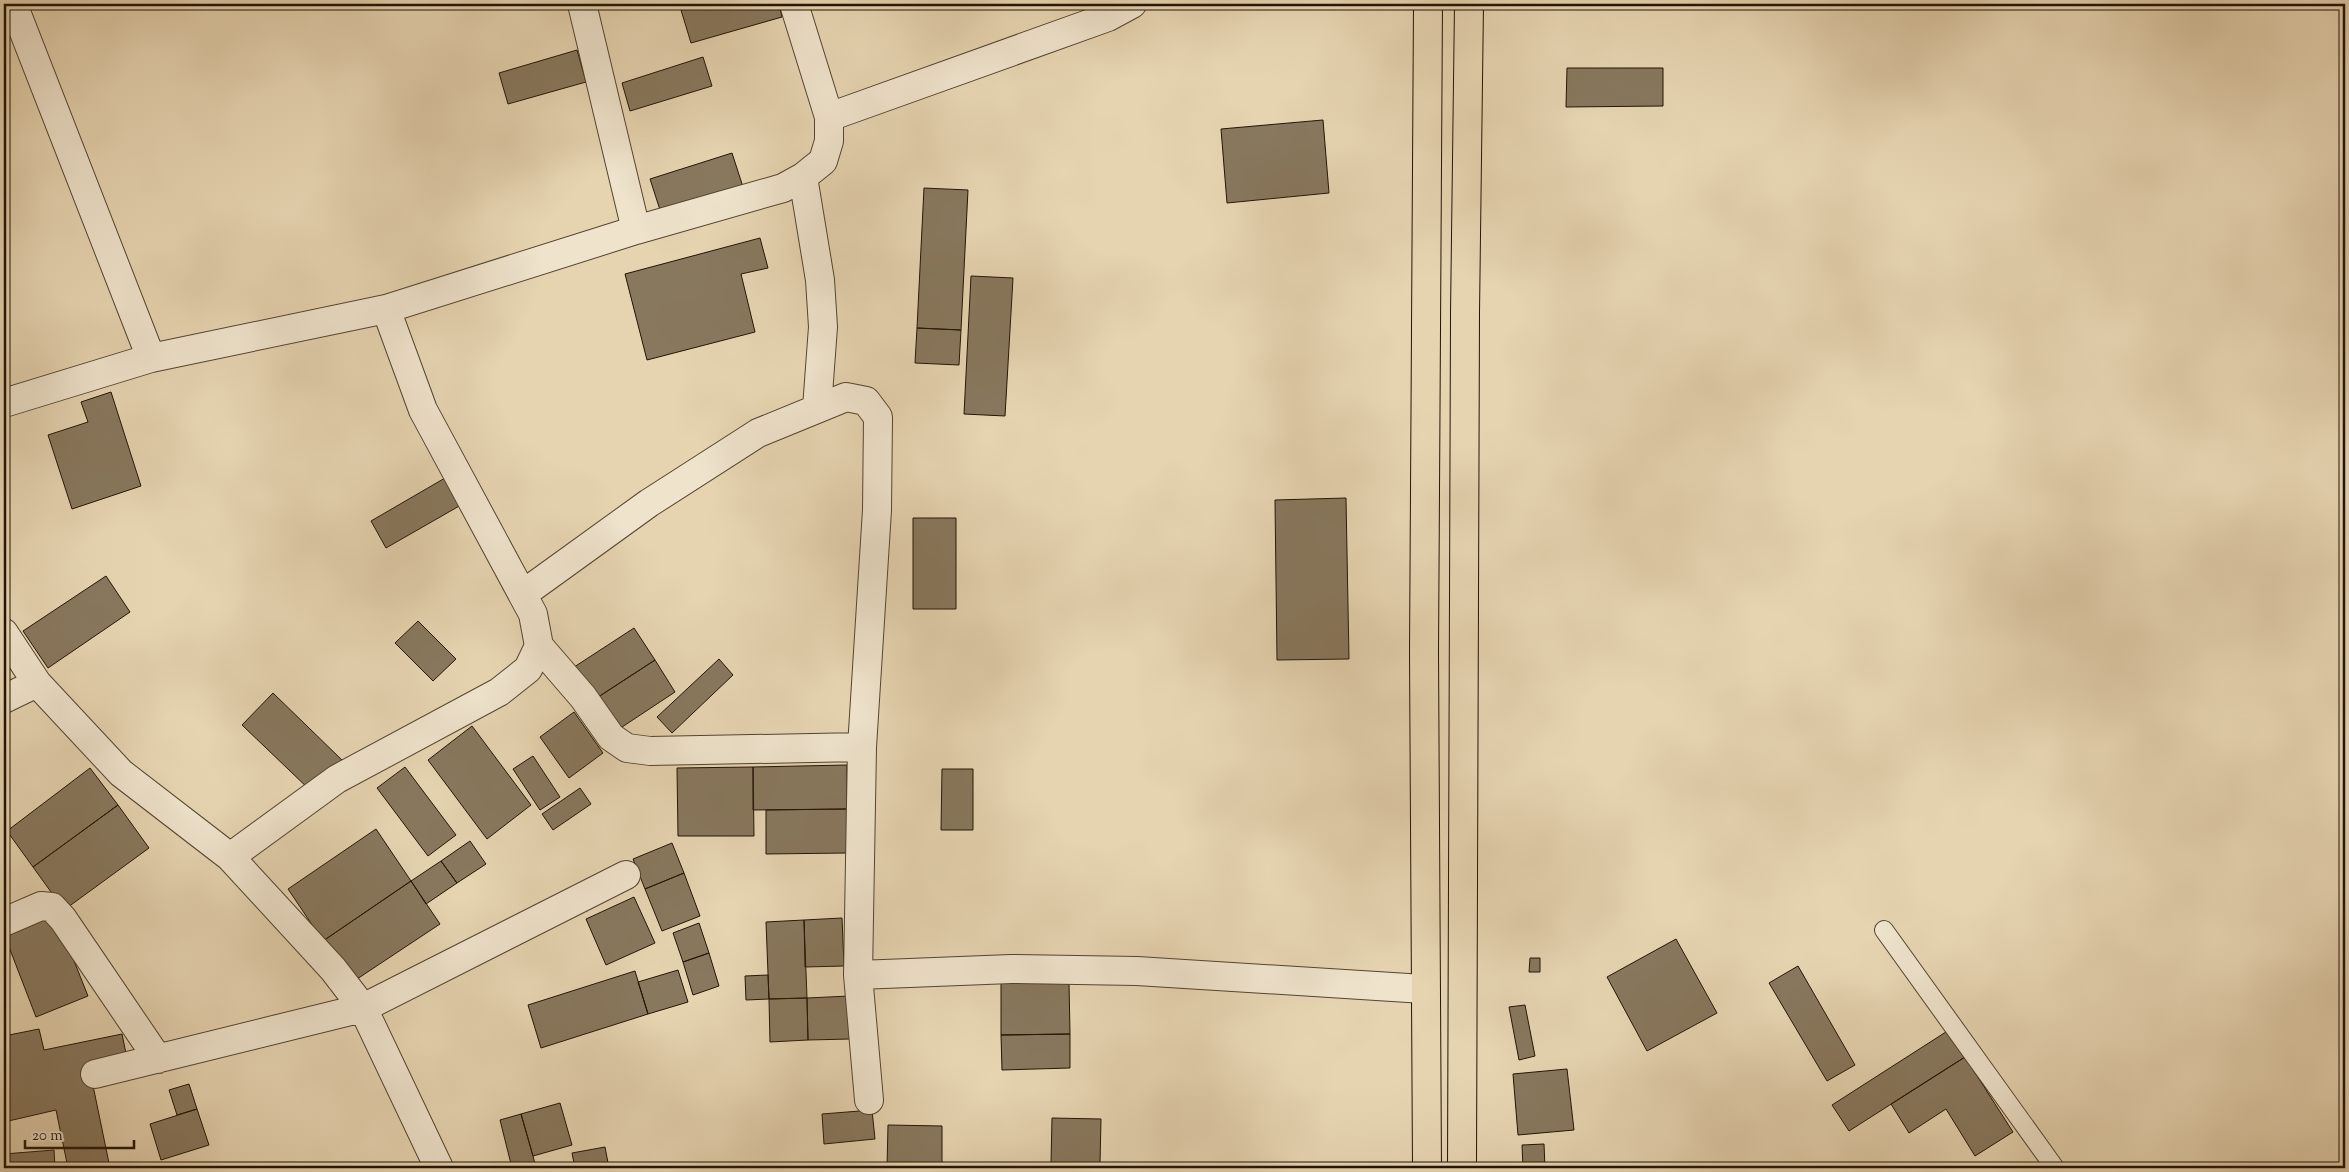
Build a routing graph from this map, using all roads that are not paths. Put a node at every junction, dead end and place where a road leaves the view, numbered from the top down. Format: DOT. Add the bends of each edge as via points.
graph roads {
  1 [pos="13,4"];
  2 [pos="582,4"];
  3 [pos="794,4"];
  4 [pos="1132,4"];
  5 [pos="1428,4"];
  6 [pos="1469,4"];
  7 [pos="829,116"];
  8 [pos="803,177"];
  9 [pos="636,230"];
  10 [pos="386,309"];
  11 [pos="151,358"];
  12 [pos="4,402"];
  13 [pos="817,408"];
  14 [pos="523,594"];
  15 [pos="4,633"];
  16 [pos="539,646"];
  17 [pos="37,683"];
  18 [pos="4,699"];
  19 [pos="862,747"];
  20 [pos="230,857"];
  21 [pos="626,875"];
  22 [pos="4,922"];
  23 [pos="1884,930"];
  24 [pos="858,975"];
  25 [pos="1424,989"];
  26 [pos="363,1008"];
  27 [pos="158,1059"];
  28 [pos="95,1074"];
  29 [pos="869,1100"];
  30 [pos="439,1168"];
  31 [pos="1427,1168"];
  32 [pos="1462,1168"];
  33 [pos="2055,1168"];
  1 -- 11 [label="street"];
  2 -- 9 [label="street"];
  3 -- 7 [label="street"];
  4 -- 7 [label="street" via="1108,17"];
  5 -- 25 [label="highway"];
  6 -- 32 [label="highway"];
  7 -- 8 [label="street" via="829,141 822,161"];
  8 -- 9 [label="street" via="783,188"];
  8 -- 13 [label="street" via="820,280 823,327"];
  9 -- 10 [label="street"];
  10 -- 11 [label="street"];
  10 -- 14 [label="street" via="423,410"];
  11 -- 12 [label="street"];
  13 -- 14 [label="street" via="758,433 649,503"];
  13 -- 19 [label="street" via="846,397 866,401 878,417 876,510"];
  14 -- 16 [label="street" via="533,614"];
  15 -- 17 [label="street"];
  16 -- 19 [label="street" via="611,736 627,748 650,751"];
  16 -- 20 [label="street" via="528,669 499,692 338,779"];
  17 -- 18 [label="street"];
  17 -- 20 [label="street" via="121,773"];
  19 -- 24 [label="street"];
  20 -- 26 [label="street" via="333,968"];
  21 -- 26 [label="street"];
  22 -- 27 [label="street" via="41,906 52,906"];
  23 -- 33 [label="lane"];
  24 -- 25 [label="street" via="1012,969 1137,971"];
  24 -- 29 [label="street"];
  25 -- 31 [label="highway"];
  26 -- 27 [label="street"];
  26 -- 30 [label="street"];
  27 -- 28 [label="street"];
}
